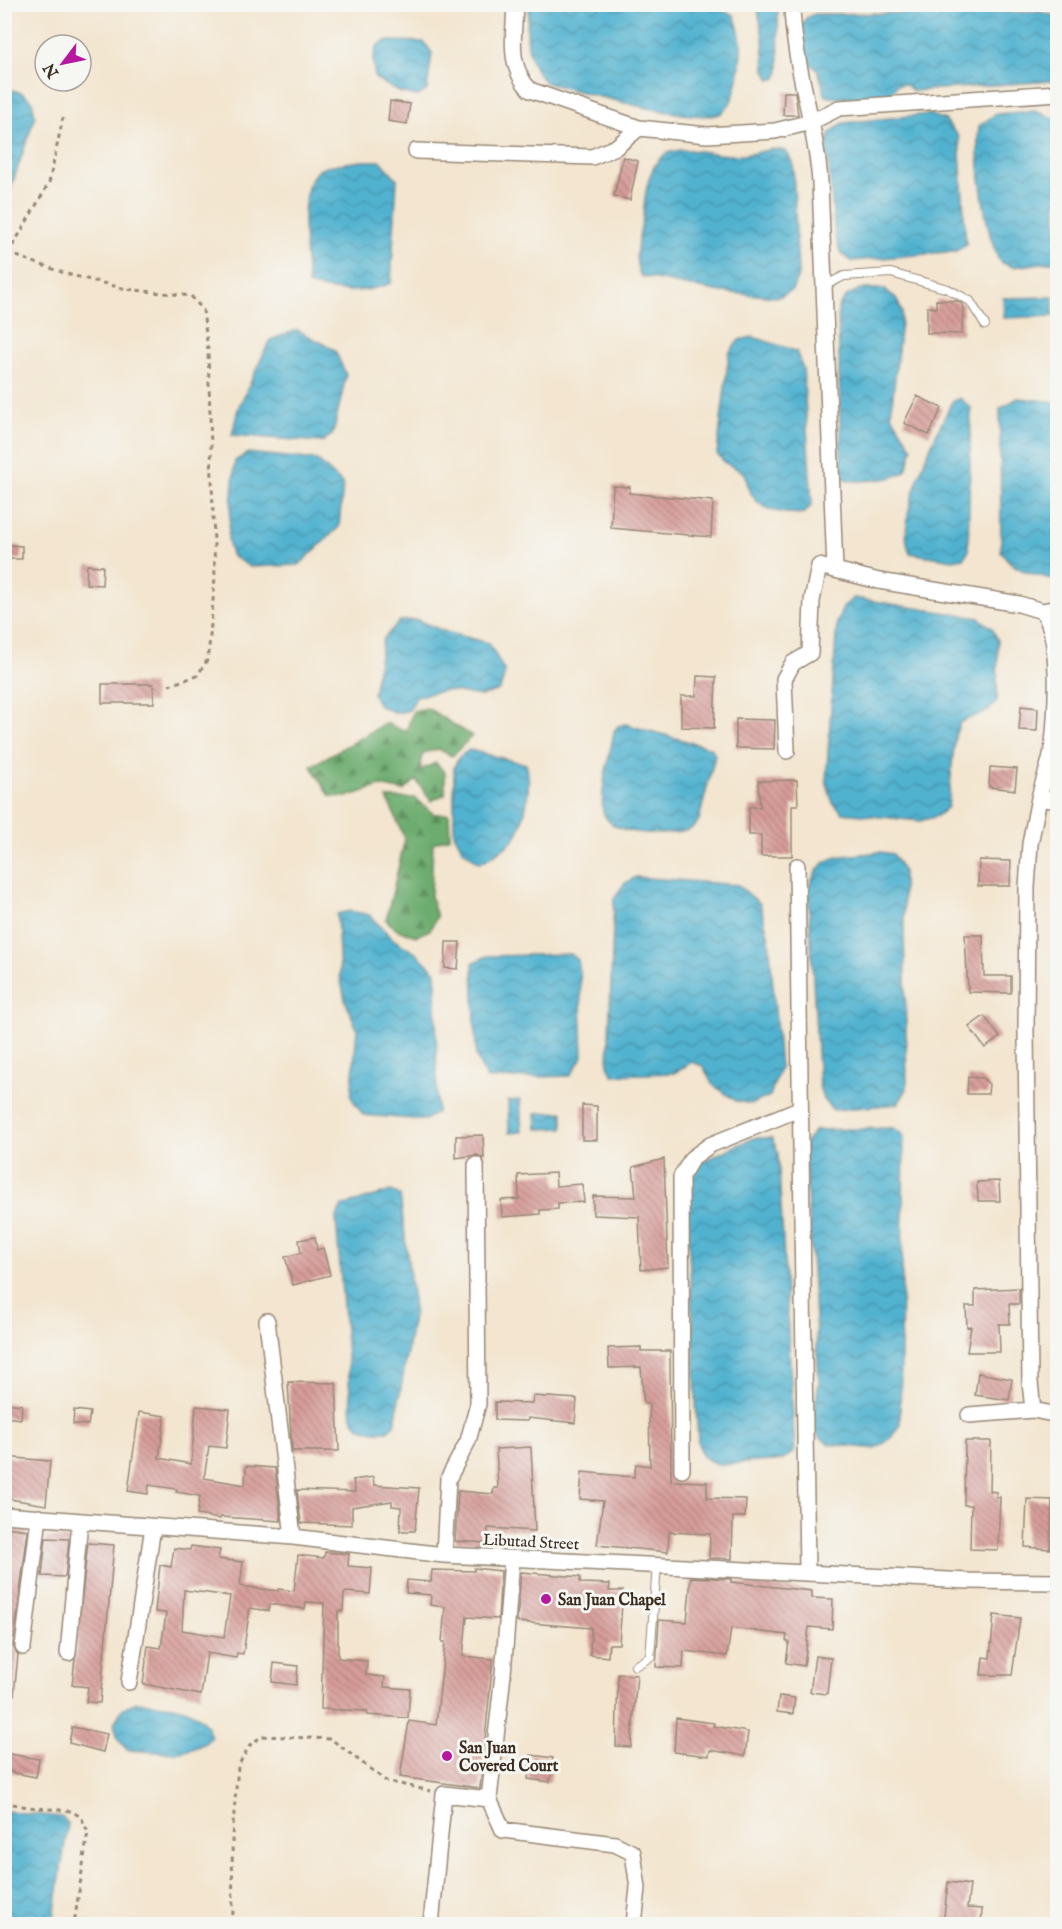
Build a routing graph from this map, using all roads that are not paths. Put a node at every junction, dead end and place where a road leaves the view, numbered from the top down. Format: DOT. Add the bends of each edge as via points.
graph roads {
  1 [pos="515,4"];
  2 [pos="792,7"];
  3 [pos="1058,93"];
  4 [pos="811,122"];
  5 [pos="639,128"];
  6 [pos="416,151"];
  7 [pos="826,285"];
  8 [pos="985,325"];
  9 [pos="835,570"];
  10 [pos="1058,608"];
  11 [pos="1042,611"];
  12 [pos="787,751"];
  13 [pos="1039,798"];
  14 [pos="1058,801"];
  15 [pos="797,866"];
  16 [pos="799,1109"];
  17 [pos="476,1166"];
  18 [pos="267,1322"];
  19 [pos="1033,1410"];
  20 [pos="969,1415"];
  21 [pos="1058,1415"];
  22 [pos="682,1470"];
  23 [pos="4,1515"];
  24 [pos="39,1517"];
  25 [pos="80,1521"];
  26 [pos="153,1527"];
  27 [pos="293,1537"];
  28 [pos="444,1555"];
  29 [pos="512,1559"];
  30 [pos="657,1564"];
  31 [pos="807,1572"];
  32 [pos="1058,1582"];
  33 [pos="23,1647"];
  34 [pos="68,1653"];
  35 [pos="635,1666"];
  36 [pos="129,1682"];
  37 [pos="489,1799"];
  38 [pos="430,1924"];
  39 [pos="634,1924"];
  1 -- 5 [label="street" via="513,62 520,80 530,90"];
  2 -- 4 [label="street" via="798,62"];
  3 -- 4 [label="street" via="839,108"];
  4 -- 5 [label="street" via="749,134 707,135"];
  4 -- 7 [label="street" via="819,158"];
  5 -- 6 [label="street" via="616,147 592,158"];
  7 -- 8 [label="lane" via="844,276 891,273 948,289 970,301"];
  7 -- 9 [label="street"];
  9 -- 11 [label="street"];
  9 -- 12 [label="street" via="819,566 812,601 810,653 793,663 784,679"];
  10 -- 11 [label="street"];
  11 -- 13 [label="street" via="1051,631 1055,662 1053,746"];
  13 -- 14 [label="street"];
  13 -- 19 [label="street" via="1027,887"];
  15 -- 16 [label="street"];
  16 -- 22 [label="street" via="710,1145 692,1158 681,1177"];
  16 -- 31 [label="street"];
  17 -- 28 [label="street" via="478,1404 468,1441 448,1479"];
  18 -- 27 [label="street"];
  19 -- 20 [label="street"];
  19 -- 21 [label="street"];
  23 -- 24 [label="street, Libutad Street"];
  24 -- 25 [label="street, Libutad Street"];
  24 -- 33 [label="street"];
  25 -- 26 [label="street, Libutad Street"];
  25 -- 34 [label="street"];
  26 -- 27 [label="street, Libutad Street"];
  26 -- 36 [label="street"];
  27 -- 28 [label="street, Libutad Street"];
  28 -- 29 [label="street, Libutad Street"];
  29 -- 30 [label="street, Libutad Street"];
  29 -- 37 [label="street"];
  30 -- 31 [label="street, Libutad Street"];
  30 -- 35 [label="lane" via="650,1657"];
  31 -- 32 [label="street, Libutad Street"];
  37 -- 38 [label="street" via="444,1794"];
  37 -- 39 [label="street" via="503,1830 615,1844 633,1853 638,1888"];
}
